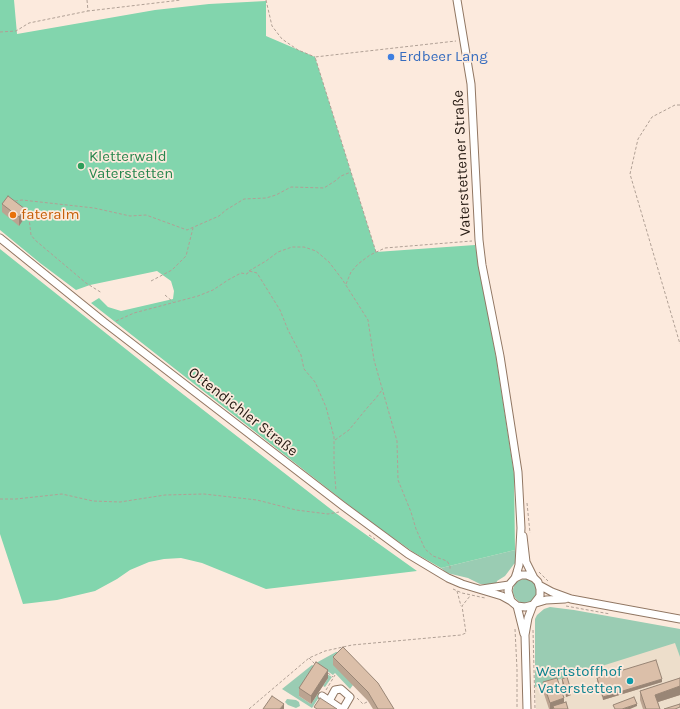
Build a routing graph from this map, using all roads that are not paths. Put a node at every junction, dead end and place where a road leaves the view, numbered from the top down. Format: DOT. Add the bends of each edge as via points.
graph roads {
  1 [pos="456,0"];
  2 [pos="0,238"];
  3 [pos="521,528"];
  4 [pos="515,578"];
  5 [pos="534,578"];
  6 [pos="509,585"];
  7 [pos="539,585"];
  8 [pos="480,589"];
  9 [pos="571,599"];
  10 [pos="514,603"];
  11 [pos="534,604"];
  12 [pos="680,619"];
  13 [pos="525,635"];
  14 [pos="322,696"];
  15 [pos="329,701"];
  16 [pos="342,709"];
  17 [pos="527,709"];
  1 -- 3 [label="street, Vaterstettener Straße" via="471,84 478,240 518,472"];
  2 -- 8 [label="street, Ottendichler Straße" via="98,317 408,554 448,578"];
  3 -- 4 [label="street" via="519,565"];
  3 -- 5 [label="street" via="526,562"];
  4 -- 5 [label="street" via="524,575"];
  4 -- 6 [label="street"];
  5 -- 7 [label="street"];
  6 -- 8 [label="street, Ottendichler Straße"];
  6 -- 10 [label="street" via="508,592"];
  7 -- 9 [label="street"];
  7 -- 11 [label="street" via="540,592"];
  8 -- 10 [label="street, Ottendichler Straße"];
  9 -- 11 [label="street" via="546,600"];
  9 -- 12 [label="street"];
  10 -- 11 [label="street" via="525,607"];
  10 -- 13 [label="street"];
  11 -- 13 [label="street"];
  13 -- 17 [label="street"];
  14 -- 15 [label="street"];
  15 -- 16 [label="street"];
  15 -- 16 [label="street" via="335,690 341,689 350,697"];
}
